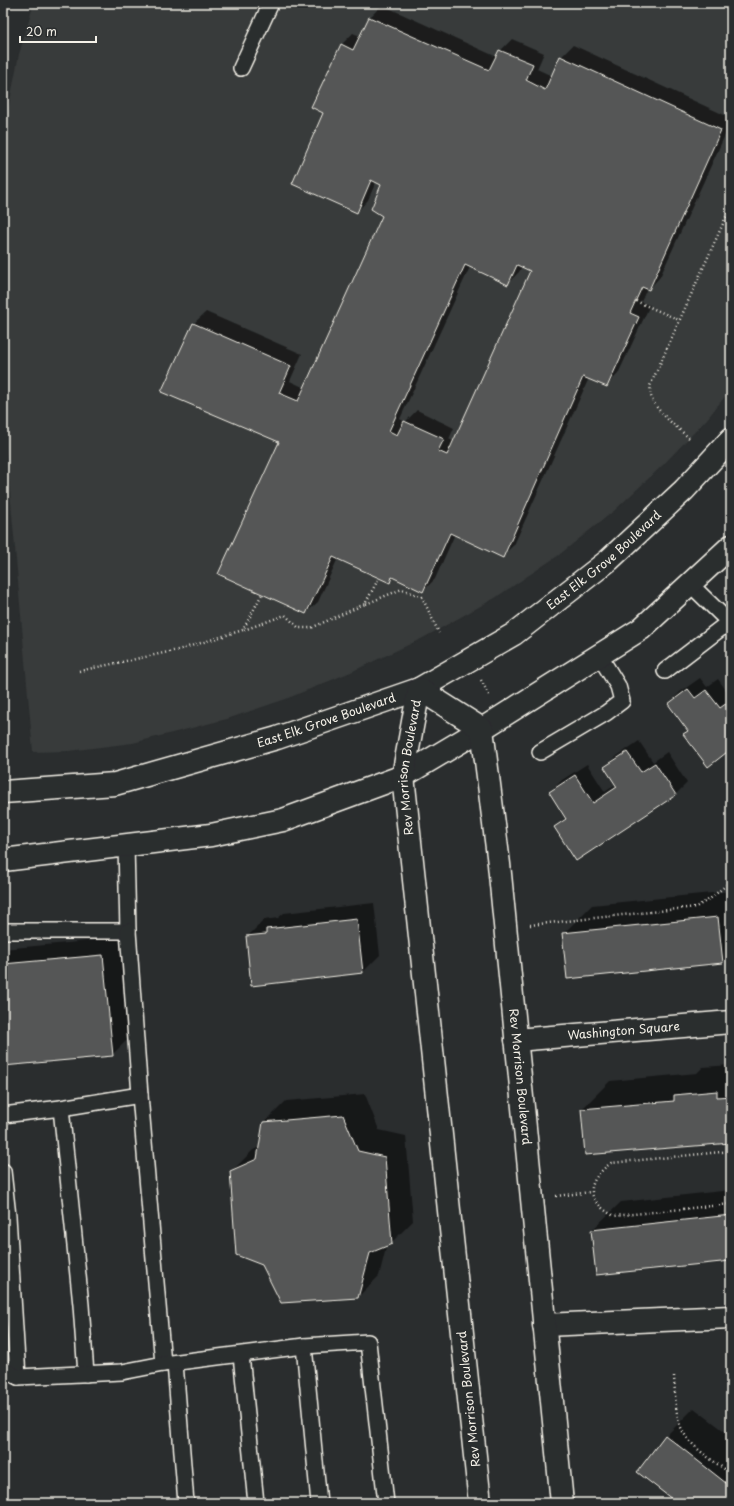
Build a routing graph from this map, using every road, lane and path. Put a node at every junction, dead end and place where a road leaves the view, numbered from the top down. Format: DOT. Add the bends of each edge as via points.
graph roads {
  1 [pos="271,3"];
  2 [pos="241,68"];
  3 [pos="731,206"];
  4 [pos="636,301"];
  5 [pos="679,320"];
  6 [pos="689,438"];
  7 [pos="731,439"];
  8 [pos="731,546"];
  9 [pos="379,578"];
  10 [pos="690,584"];
  11 [pos="262,594"];
  12 [pos="365,604"];
  13 [pos="730,621"];
  14 [pos="243,630"];
  15 [pos="439,633"];
  16 [pos="599,655"];
  17 [pos="470,659"];
  18 [pos="79,671"];
  19 [pos="665,671"];
  20 [pos="419,689"];
  21 [pos="501,717"];
  22 [pos="482,729"];
  23 [pos="540,752"];
  24 [pos="403,776"];
  25 [pos="3,792"];
  26 [pos="126,846"];
  27 [pos="3,860"];
  28 [pos="731,881"];
  29 [pos="529,925"];
  30 [pos="3,931"];
  31 [pos="128,931"];
  32 [pos="731,1022"];
  33 [pos="516,1040"];
  34 [pos="140,1095"];
  35 [pos="62,1108"];
  36 [pos="3,1115"];
  37 [pos="731,1151"];
  38 [pos="3,1171"];
  39 [pos="591,1192"];
  40 [pos="556,1196"];
  41 [pos="731,1204"];
  42 [pos="731,1317"];
  43 [pos="544,1325"];
  44 [pos="304,1346"];
  45 [pos="241,1355"];
  46 [pos="169,1364"];
  47 [pos="3,1369"];
  48 [pos="86,1374"];
  49 [pos="674,1376"];
  50 [pos="18,1377"];
  51 [pos="731,1468"];
  52 [pos="730,1473"];
  53 [pos="186,1503"];
  54 [pos="256,1503"];
  55 [pos="319,1503"];
  56 [pos="386,1503"];
  57 [pos="480,1503"];
  58 [pos="562,1503"];
  1 -- 2 [label="lane"];
  3 -- 5 [label="path"];
  4 -- 5 [label="path"];
  5 -- 6 [label="path" via="650,386 651,396 664,415"];
  7 -- 17 [label="street, East Elk Grove Boulevard" via="684,490 610,560 514,634"];
  8 -- 10 [label="street"];
  9 -- 12 [label="path"];
  10 -- 13 [label="lane"];
  10 -- 16 [label="street" via="640,629"];
  11 -- 14 [label="path"];
  12 -- 14 [label="path" via="311,628 299,628 285,615"];
  12 -- 15 [label="path" via="402,589 422,597"];
  13 -- 19 [label="lane"];
  14 -- 18 [label="path" via="178,650"];
  16 -- 21 [label="street"];
  16 -- 23 [label="lane" via="618,686 622,702"];
  17 -- 20 [label="street, East Elk Grove Boulevard"];
  17 -- 21 [label="path"];
  20 -- 22 [label="street, Rev Morrison Boulevard"];
  20 -- 24 [label="street, Rev Morrison Boulevard"];
  20 -- 25 [label="street, East Elk Grove Boulevard" via="277,738 115,784"];
  21 -- 22 [label="street"];
  22 -- 24 [label="street"];
  22 -- 33 [label="street, Rev Morrison Boulevard" via="499,864"];
  24 -- 26 [label="street" via="284,820 211,835"];
  24 -- 57 [label="street, Rev Morrison Boulevard"];
  26 -- 27 [label="street"];
  26 -- 31 [label="lane"];
  28 -- 29 [label="path" via="710,900 696,908"];
  30 -- 31 [label="lane"];
  31 -- 34 [label="lane"];
  32 -- 33 [label="street, Washington Square"];
  33 -- 43 [label="street, Rev Morrison Boulevard"];
  34 -- 35 [label="lane"];
  34 -- 46 [label="lane"];
  35 -- 36 [label="lane"];
  35 -- 48 [label="lane"];
  37 -- 39 [label="path" via="611,1163 594,1180"];
  38 -- 50 [label="lane"];
  39 -- 40 [label="path"];
  39 -- 41 [label="path" via="595,1201 614,1216"];
  42 -- 43 [label="street"];
  43 -- 58 [label="street, Rev Morrison Boulevard"];
  44 -- 45 [label="lane"];
  44 -- 55 [label="lane"];
  44 -- 56 [label="lane" via="368,1342"];
  45 -- 46 [label="lane"];
  45 -- 54 [label="lane"];
  46 -- 48 [label="lane" via="122,1372"];
  46 -- 53 [label="lane"];
  47 -- 50 [label="lane"];
  48 -- 50 [label="lane"];
  49 -- 52 [label="path" via="676,1407 679,1423 685,1435 691,1444"];
  51 -- 52 [label="path"];
}
